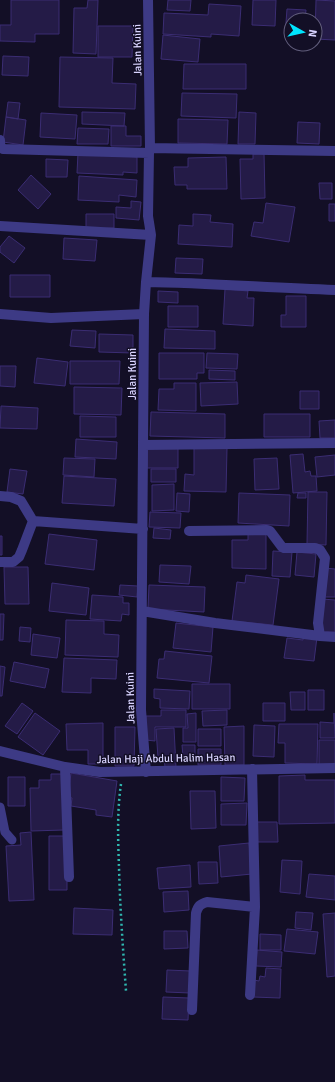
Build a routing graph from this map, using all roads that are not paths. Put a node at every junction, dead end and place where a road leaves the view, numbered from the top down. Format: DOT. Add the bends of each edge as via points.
graph roads {
  1 [pos="148,0"];
  2 [pos="0,140"];
  3 [pos="149,150"];
  4 [pos="335,151"];
  5 [pos="0,226"];
  6 [pos="151,235"];
  7 [pos="146,282"];
  8 [pos="335,290"];
  9 [pos="0,314"];
  10 [pos="144,314"];
  11 [pos="335,444"];
  12 [pos="143,446"];
  13 [pos="0,496"];
  14 [pos="33,521"];
  15 [pos="143,529"];
  16 [pos="189,531"];
  17 [pos="0,562"];
  18 [pos="142,611"];
  19 [pos="320,636"];
  20 [pos="335,637"];
  21 [pos="0,753"];
  22 [pos="65,767"];
  23 [pos="335,768"];
  24 [pos="252,769"];
  25 [pos="146,772"];
  26 [pos="0,807"];
  27 [pos="12,840"];
  28 [pos="69,877"];
  29 [pos="255,907"];
  30 [pos="250,995"];
  31 [pos="192,1010"];
  1 -- 3 [label="street, Jalan Kuini"];
  2 -- 3 [label="street" via="3,149"];
  3 -- 4 [label="street"];
  3 -- 6 [label="street, Jalan Kuini" via="148,216"];
  5 -- 6 [label="street"];
  6 -- 7 [label="street, Jalan Kuini"];
  7 -- 8 [label="street"];
  7 -- 10 [label="street, Jalan Kuini"];
  9 -- 10 [label="street" via="51,318"];
  10 -- 12 [label="street, Jalan Kuini"];
  11 -- 12 [label="street"];
  12 -- 15 [label="street, Jalan Kuini"];
  13 -- 14 [label="street" via="21,501"];
  14 -- 15 [label="street"];
  14 -- 17 [label="street" via="19,557 13,562"];
  15 -- 18 [label="street, Jalan Kuini"];
  16 -- 19 [label="street" via="263,529 270,531 284,548 320,550 325,558 318,623"];
  18 -- 19 [label="street"];
  18 -- 25 [label="street, Jalan Kuini" via="141,710"];
  19 -- 20 [label="street"];
  21 -- 22 [label="street, Jalan Haji Abdul Halim Hasan"];
  22 -- 25 [label="street, Jalan Haji Abdul Halim Hasan" via="100,772"];
  22 -- 28 [label="street"];
  23 -- 24 [label="street, Jalan Haji Abdul Halim Hasan"];
  24 -- 25 [label="street, Jalan Haji Abdul Halim Hasan"];
  24 -- 29 [label="street"];
  26 -- 27 [label="lane" via="5,832"];
  29 -- 30 [label="street"];
  29 -- 31 [label="street" via="207,902 198,907"];
}
